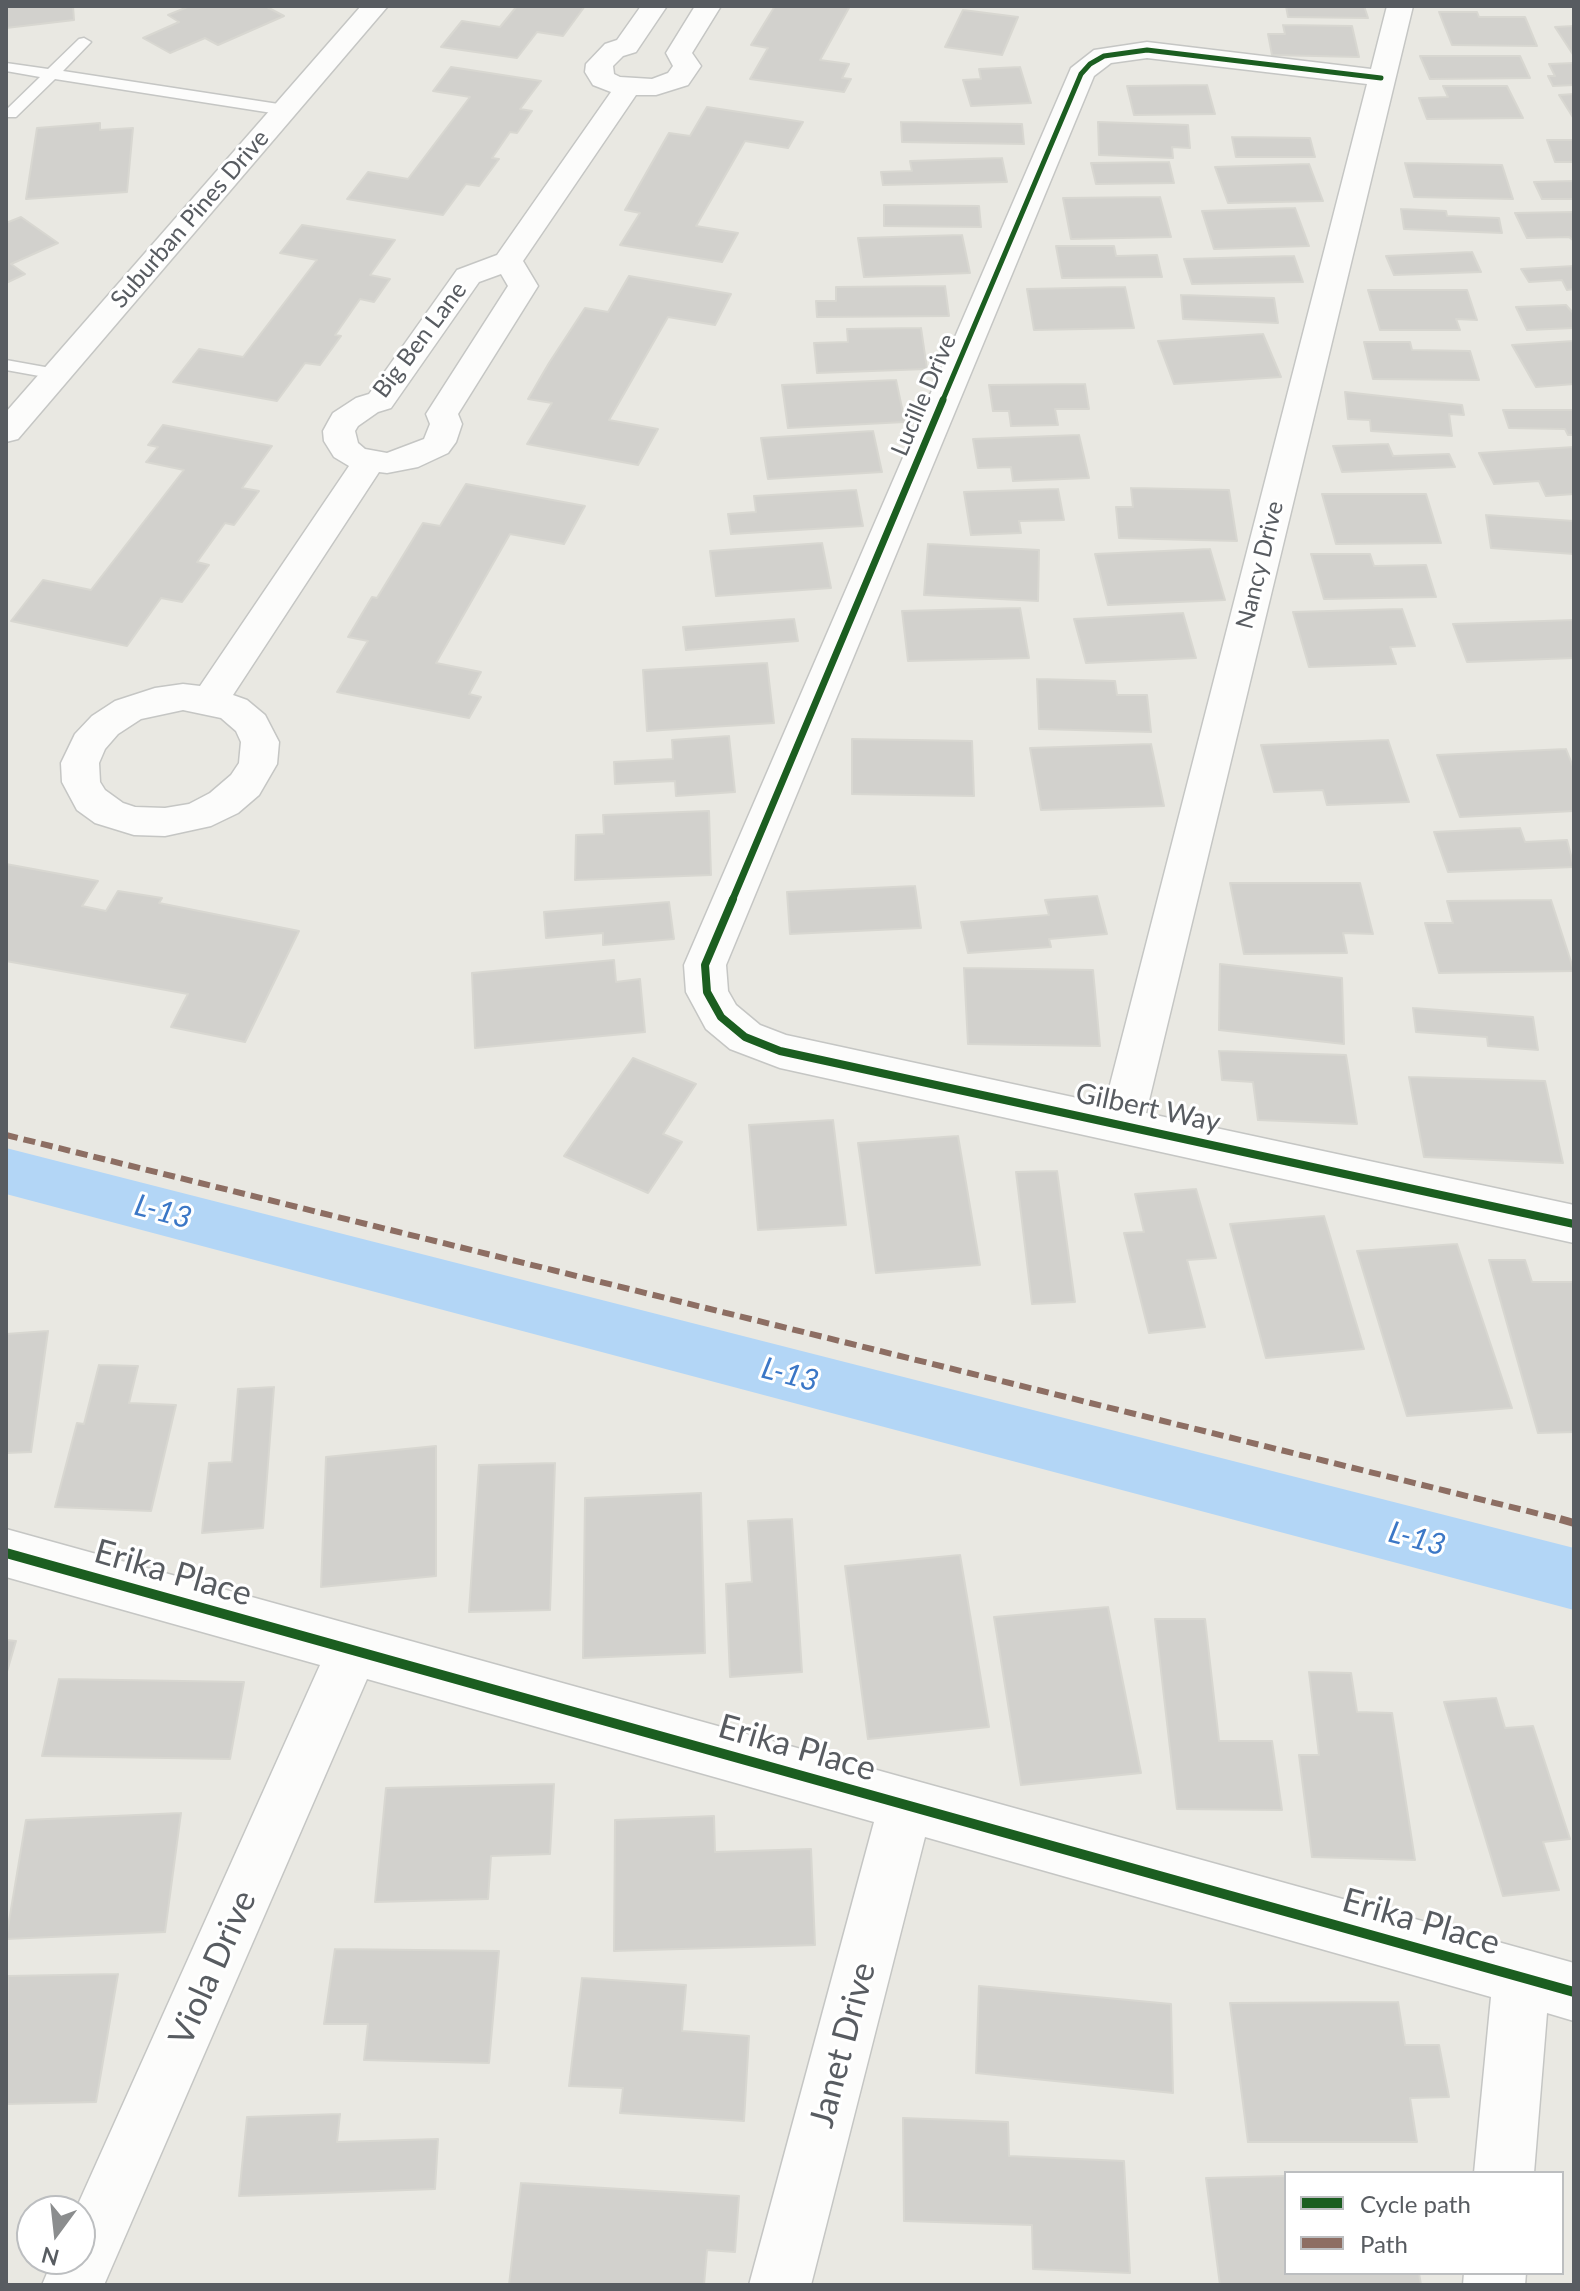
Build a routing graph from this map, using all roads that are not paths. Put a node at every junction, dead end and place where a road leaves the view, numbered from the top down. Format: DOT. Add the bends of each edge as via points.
graph roads {
  1 [pos="375,6"];
  2 [pos="654,6"];
  3 [pos="708,6"];
  4 [pos="1400,6"];
  5 [pos="84,42"];
  6 [pos="6,67"];
  7 [pos="53,74"];
  8 [pos="1381,78"];
  9 [pos="628,87"];
  10 [pos="285,110"];
  11 [pos="11,114"];
  12 [pos="508,261"];
  13 [pos="6,365"];
  14 [pos="56,374"];
  15 [pos="6,432"];
  16 [pos="369,461"];
  17 [pos="210,700"];
  18 [pos="721,1017"];
  19 [pos="1121,1125"];
  20 [pos="1574,1224"];
  21 [pos="6,1553"];
  22 [pos="353,1650"];
  23 [pos="906,1805"];
  24 [pos="1548,1984"];
  25 [pos="1504,2171"];
  26 [pos="73,2285"];
  27 [pos="780,2285"];
  1 -- 10 [label="street, Suburban Pines Drive"];
  2 -- 9 [label="street" via="627,46 600,64 603,79"];
  3 -- 9 [label="street" via="679,53 685,73 656,87"];
  4 -- 8 [label="street, Nancy Drive"];
  5 -- 7 [label="lane"];
  6 -- 7 [label="lane"];
  7 -- 10 [label="lane"];
  7 -- 11 [label="lane"];
  8 -- 18 [label="street, Lucille Drive" via="1147,50 1104,56 1081,74 705,965 707,992"];
  8 -- 19 [label="street, Nancy Drive"];
  9 -- 12 [label="street"];
  10 -- 14 [label="street, Suburban Pines Drive"];
  12 -- 16 [label="street, Big Ben Lane" via="523,286 442,414 444,435 436,446 406,460"];
  12 -- 16 [label="street, Big Ben Lane" via="468,276 380,401 345,420 340,441 355,457"];
  13 -- 14 [label="lane"];
  14 -- 15 [label="street, Suburban Pines Drive"];
  16 -- 17 [label="street"];
  17 -- 17 [label="street" via="155,701 105,725 88,743 80,763 81,782 91,800 134,821 165,822 197,816 224,803 245,785 258,764 260,742 252,724 234,709"];
  18 -- 19 [label="street, Gilbert Way" via="745,1037 780,1051"];
  19 -- 20 [label="street, Gilbert Way"];
  21 -- 22 [label="street, Erika Place"];
  22 -- 23 [label="street, Erika Place"];
  22 -- 26 [label="street, Viola Drive"];
  23 -- 24 [label="street, Erika Place"];
  23 -- 27 [label="street, Janet Drive"];
  24 -- 25 [label="street"];
}
